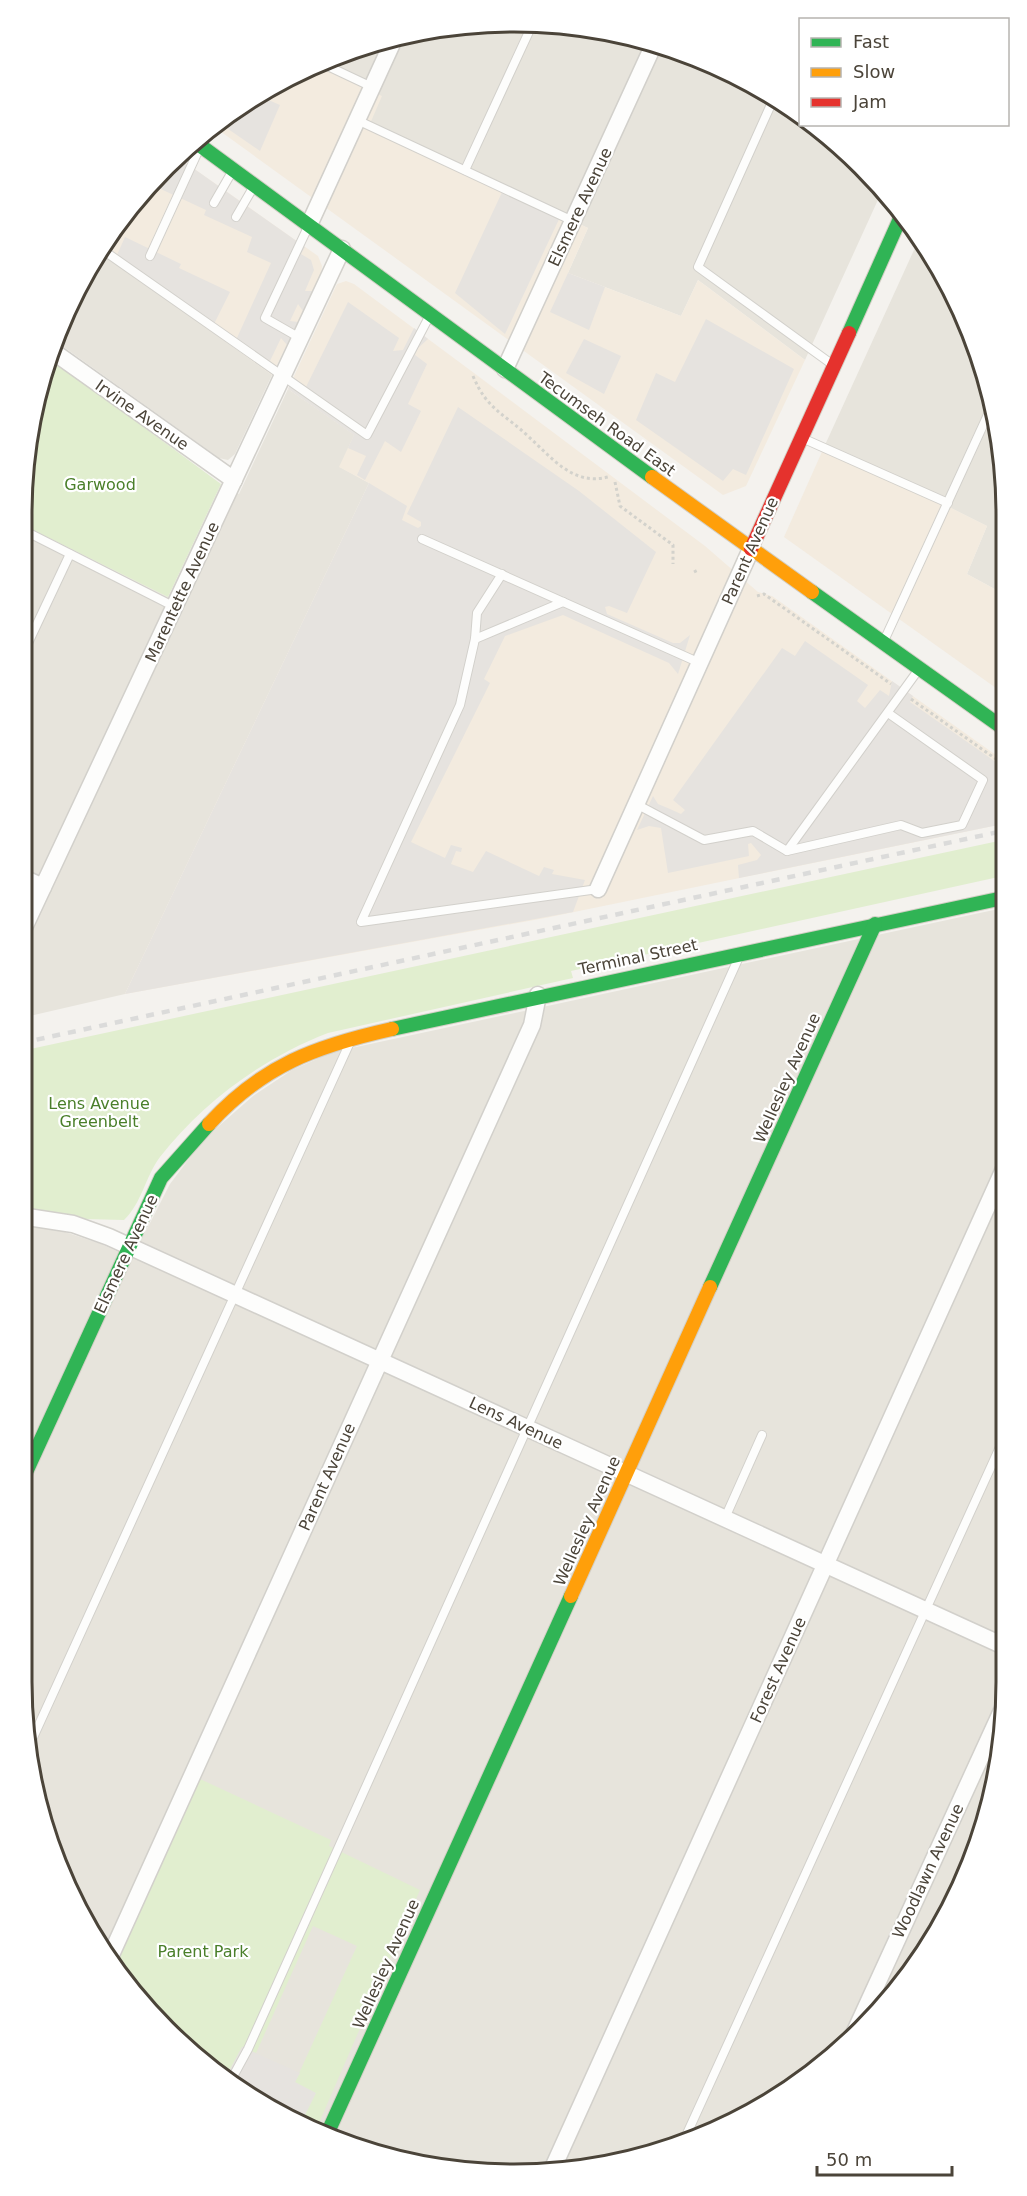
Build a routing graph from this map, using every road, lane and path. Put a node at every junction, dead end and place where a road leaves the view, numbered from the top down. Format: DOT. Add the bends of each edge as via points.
graph roads {
  1 [pos="529,32"];
  2 [pos="390,48"];
  3 [pos="650,52"];
  4 [pos="331,67"];
  5 [pos="372,87"];
  6 [pos="770,106"];
  7 [pos="357,120"];
  8 [pos="201,147"];
  9 [pos="193,154"];
  10 [pos="233,170"];
  11 [pos="465,171"];
  12 [pos="255,185"];
  13 [pos="214,203"];
  14 [pos="236,217"];
  15 [pos="573,221"];
  16 [pos="898,223"];
  17 [pos="309,225"];
  18 [pos="342,249"];
  19 [pos="108,254"];
  20 [pos="150,256"];
  21 [pos="430,314"];
  22 [pos="300,338"];
  23 [pos="58,355"];
  24 [pos="834,365"];
  25 [pos="505,369"];
  26 [pos="473,376"];
  27 [pos="282,377"];
  28 [pos="986,419"];
  29 [pos="801,438"];
  30 [pos="608,477"];
  31 [pos="234,480"];
  32 [pos="615,482"];
  33 [pos="948,503"];
  34 [pos="32,535"];
  35 [pos="422,539"];
  36 [pos="751,549"];
  37 [pos="70,554"];
  38 [pos="673,564"];
  39 [pos="698,570"];
  40 [pos="694,572"];
  41 [pos="502,574"];
  42 [pos="757,596"];
  43 [pos="563,602"];
  44 [pos="175,607"];
  45 [pos="32,635"];
  46 [pos="475,639"];
  47 [pos="883,643"];
  48 [pos="700,663"];
  49 [pos="920,669"];
  50 [pos="892,684"];
  51 [pos="912,699"];
  52 [pos="888,713"];
  53 [pos="996,724"];
  54 [pos="996,759"];
  55 [pos="636,804"];
  56 [pos="787,851"];
  57 [pos="32,882"];
  58 [pos="43,887"];
  59 [pos="598,890"];
  60 [pos="996,899"];
  61 [pos="32,910"];
  62 [pos="875,924"];
  63 [pos="742,951"];
  64 [pos="538,995"];
  65 [pos="352,1037"];
  66 [pos="283,1063"];
  67 [pos="996,1187"];
  68 [pos="32,1216"];
  69 [pos="129,1246"];
  70 [pos="235,1294"];
  71 [pos="380,1361"];
  72 [pos="526,1427"];
  73 [pos="762,1435"];
  74 [pos="996,1456"];
  75 [pos="32,1460"];
  76 [pos="626,1473"];
  77 [pos="725,1518"];
  78 [pos="826,1564"];
  79 [pos="926,1610"];
  80 [pos="996,1642"];
  81 [pos="992,1732"];
  82 [pos="35,1733"];
  83 [pos="113,1950"];
  84 [pos="863,2013"];
  85 [pos="234,2075"];
  86 [pos="330,2128"];
  87 [pos="688,2132"];
  88 [pos="556,2162"];
  1 -- 11 [label="lane"];
  2 -- 5 [label="street"];
  3 -- 15 [label="street, Elsmere Avenue"];
  4 -- 5 [label="lane"];
  5 -- 7 [label="street"];
  6 -- 24 [label="lane" via="698,267"];
  7 -- 11 [label="lane"];
  7 -- 17 [label="street"];
  8 -- 10 [label="street, Tecumseh Road East"];
  9 -- 20 [label="lane"];
  10 -- 12 [label="street, Tecumseh Road East"];
  10 -- 13 [label="lane"];
  11 -- 15 [label="lane"];
  12 -- 14 [label="lane"];
  12 -- 17 [label="street, Tecumseh Road East"];
  15 -- 25 [label="street, Elsmere Avenue"];
  16 -- 24 [label="street, Parent Avenue"];
  17 -- 18 [label="street, Tecumseh Road East"];
  17 -- 22 [label="lane" via="266,318"];
  18 -- 21 [label="street, Tecumseh Road East"];
  18 -- 22 [label="street, Marentette Avenue"];
  19 -- 27 [label="lane"];
  21 -- 25 [label="street, Tecumseh Road East"];
  21 -- 27 [label="lane" via="367,435"];
  22 -- 27 [label="street, Marentette Avenue"];
  23 -- 31 [label="street, Irvine Avenue"];
  24 -- 29 [label="street, Parent Avenue"];
  25 -- 36 [label="street, Tecumseh Road East"];
  26 -- 30 [label="path" via="482,396 494,409 568,472 594,480"];
  27 -- 31 [label="street, Marentette Avenue"];
  28 -- 33 [label="lane"];
  29 -- 33 [label="lane"];
  29 -- 36 [label="street, Parent Avenue"];
  31 -- 44 [label="street, Marentette Avenue"];
  32 -- 38 [label="path" via="620,506 674,545"];
  33 -- 47 [label="lane"];
  34 -- 37 [label="lane"];
  35 -- 41 [label="lane"];
  36 -- 47 [label="street, Tecumseh Road East"];
  36 -- 48 [label="street, Parent Avenue"];
  37 -- 44 [label="lane"];
  37 -- 45 [label="lane"];
  39 -- 40 [label="path"];
  41 -- 43 [label="lane"];
  41 -- 46 [label="lane" via="477,613"];
  42 -- 50 [label="path" via="764,594"];
  43 -- 46 [label="lane"];
  43 -- 48 [label="lane"];
  44 -- 58 [label="street, Marentette Avenue"];
  46 -- 59 [label="lane" via="460,705 361,922"];
  47 -- 49 [label="street, Tecumseh Road East"];
  48 -- 55 [label="street, Parent Avenue"];
  49 -- 52 [label="lane"];
  49 -- 53 [label="street, Tecumseh Road East"];
  51 -- 54 [label="path"];
  52 -- 56 [label="lane"];
  52 -- 56 [label="lane" via="982,780 962,825 922,833 901,825"];
  55 -- 56 [label="lane" via="704,840 753,831"];
  55 -- 59 [label="street, Parent Avenue"];
  57 -- 58 [label="street"];
  58 -- 61 [label="street, Marentette Avenue"];
  60 -- 62 [label="street, Terminal Street"];
  62 -- 63 [label="street, Terminal Street"];
  62 -- 76 [label="street, Wellesley Avenue"];
  63 -- 64 [label="street, Terminal Street"];
  63 -- 72 [label="lane"];
  64 -- 65 [label="street, Terminal Street"];
  64 -- 71 [label="street, Parent Avenue" via="532,1025"];
  65 -- 66 [label="street, Terminal Street"];
  65 -- 70 [label="lane"];
  66 -- 69 [label="street, Elsmere Avenue" via="223,1108 161,1178"];
  67 -- 78 [label="street, Forest Avenue"];
  68 -- 69 [label="street, Lens Avenue" via="73,1224"];
  69 -- 70 [label="street, Lens Avenue"];
  69 -- 75 [label="street, Elsmere Avenue"];
  70 -- 71 [label="street, Lens Avenue"];
  70 -- 82 [label="lane"];
  71 -- 72 [label="street, Lens Avenue"];
  71 -- 83 [label="street, Parent Avenue"];
  72 -- 76 [label="street, Lens Avenue"];
  72 -- 85 [label="lane"];
  73 -- 77 [label="lane"];
  74 -- 79 [label="lane"];
  76 -- 77 [label="street, Lens Avenue"];
  76 -- 86 [label="street, Wellesley Avenue"];
  77 -- 78 [label="street, Lens Avenue"];
  78 -- 79 [label="street, Lens Avenue"];
  78 -- 88 [label="street, Forest Avenue"];
  79 -- 80 [label="street, Lens Avenue"];
  79 -- 87 [label="lane"];
  81 -- 84 [label="street, Woodlawn Avenue"];
}
